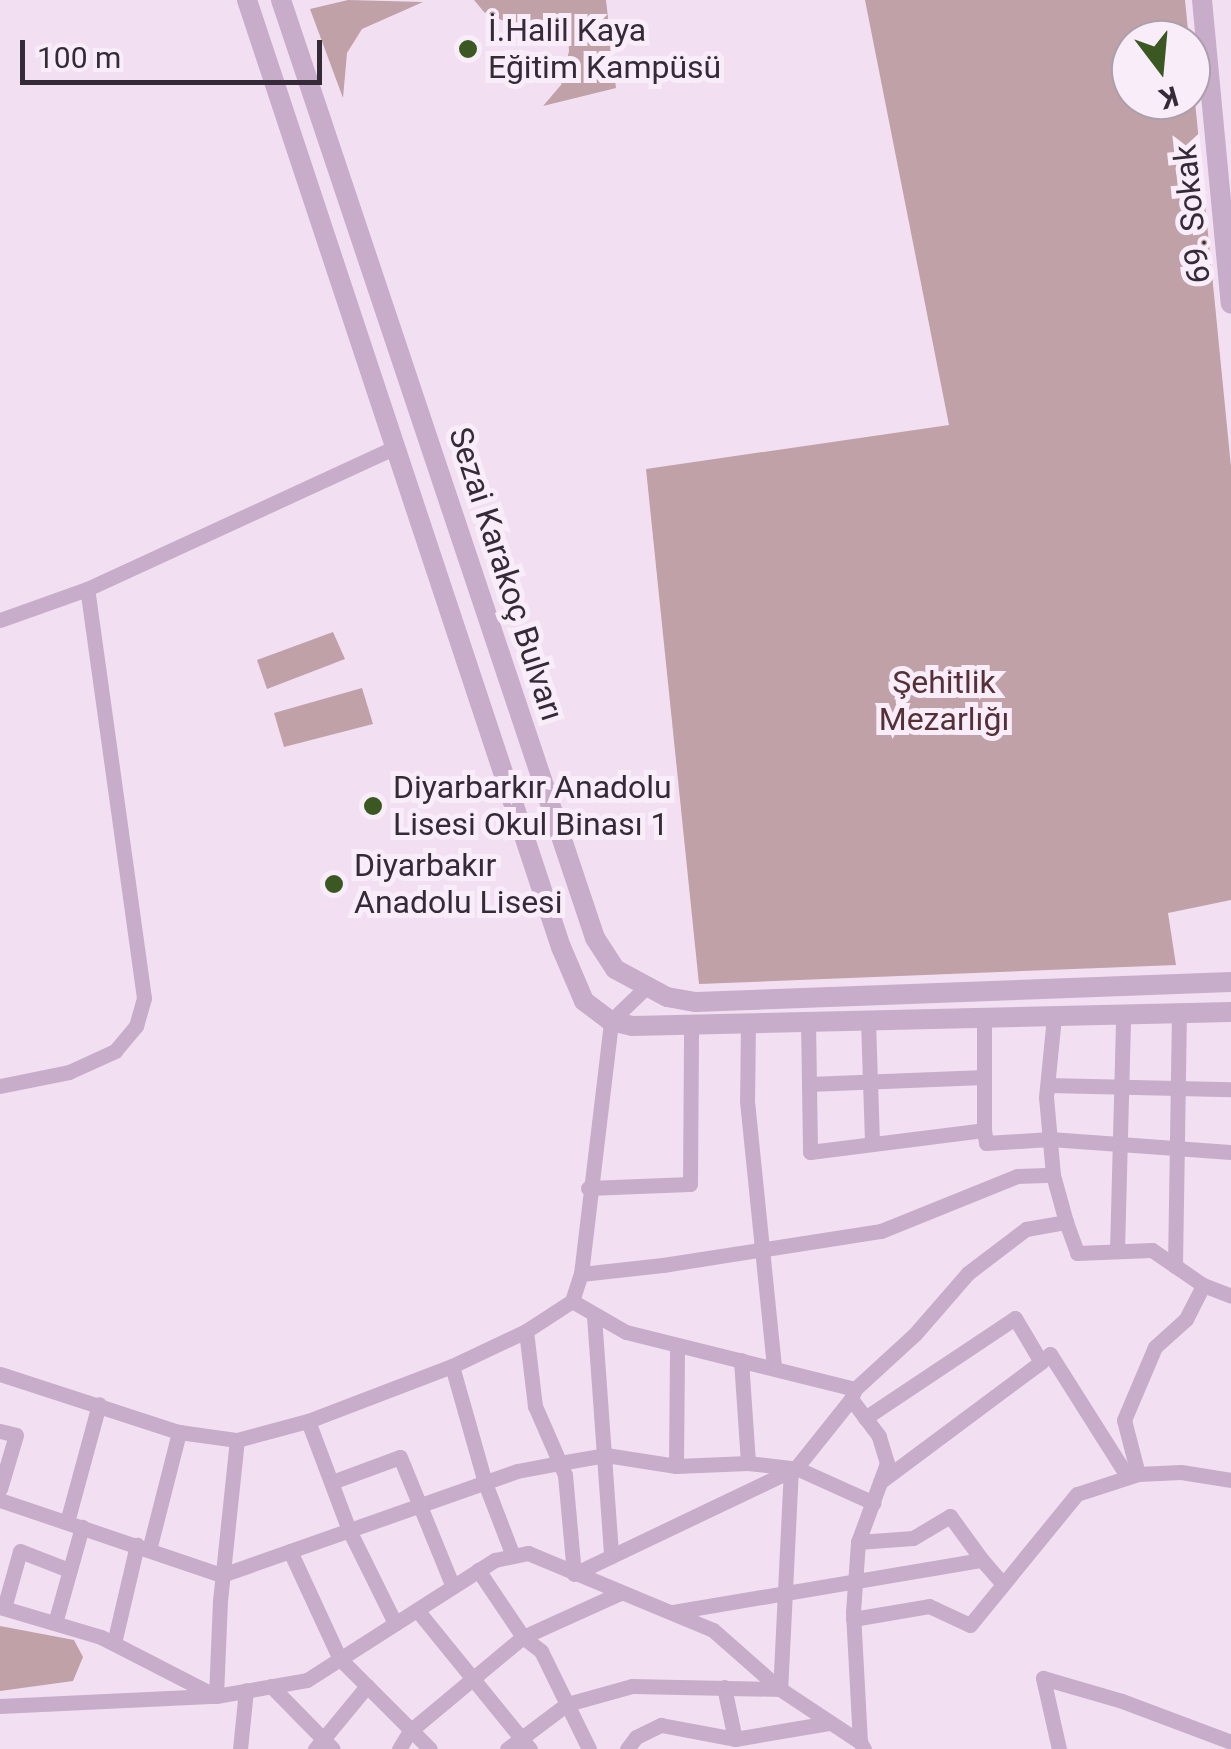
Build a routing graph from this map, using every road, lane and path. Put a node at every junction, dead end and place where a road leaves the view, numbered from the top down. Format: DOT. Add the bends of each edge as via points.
graph roads {
  1 [pos="247,0"];
  2 [pos="281,0"];
  3 [pos="1202,0"];
  4 [pos="1231,304"];
  5 [pos="396,447"];
  6 [pos="87,588"];
  7 [pos="0,620"];
  8 [pos="1231,982"];
  9 [pos="645,988"];
  10 [pos="1231,1012"];
  11 [pos="1178,1015"];
  12 [pos="1122,1016"];
  13 [pos="1054,1017"];
  14 [pos="984,1018"];
  15 [pos="808,1021"];
  16 [pos="868,1021"];
  17 [pos="611,1022"];
  18 [pos="748,1023"];
  19 [pos="691,1027"];
  20 [pos="984,1077"];
  21 [pos="871,1082"];
  22 [pos="808,1084"];
  23 [pos="1048,1085"];
  24 [pos="0,1086"];
  25 [pos="1118,1088"];
  26 [pos="1231,1089"];
  27 [pos="1179,1090"];
  28 [pos="984,1130"];
  29 [pos="1050,1139"];
  30 [pos="1120,1142"];
  31 [pos="872,1144"];
  32 [pos="1179,1148"];
  33 [pos="1231,1152"];
  34 [pos="1054,1175"];
  35 [pos="588,1188"];
  36 [pos="1066,1222"];
  37 [pos="765,1247"];
  38 [pos="1117,1251"];
  39 [pos="1176,1266"];
  40 [pos="581,1274"];
  41 [pos="1204,1286"];
  42 [pos="1231,1296"];
  43 [pos="572,1301"];
  44 [pos="594,1316"];
  45 [pos="526,1332"];
  46 [pos="677,1344"];
  47 [pos="741,1360"];
  48 [pos="1041,1362"];
  49 [pos="452,1366"];
  50 [pos="774,1368"];
  51 [pos="0,1374"];
  52 [pos="853,1394"];
  53 [pos="99,1404"];
  54 [pos="865,1418"];
  55 [pos="308,1421"];
  56 [pos="0,1431"];
  57 [pos="179,1432"];
  58 [pos="237,1440"];
  59 [pos="606,1454"];
  60 [pos="560,1463"];
  61 [pos="748,1463"];
  62 [pos="676,1466"];
  63 [pos="794,1468"];
  64 [pos="1133,1475"];
  65 [pos="1231,1480"];
  66 [pos="332,1482"];
  67 [pos="486,1482"];
  68 [pos="880,1482"];
  69 [pos="0,1489"];
  70 [pos="0,1500"];
  71 [pos="874,1503"];
  72 [pos="420,1505"];
  73 [pos="74,1524"];
  74 [pos="349,1530"];
  75 [pos="858,1542"];
  76 [pos="143,1548"];
  77 [pos="290,1551"];
  78 [pos="512,1556"];
  79 [pos="611,1556"];
  80 [pos="982,1560"];
  81 [pos="70,1570"];
  82 [pos="478,1570"];
  83 [pos="574,1574"];
  84 [pos="222,1576"];
  85 [pos="856,1582"];
  86 [pos="1003,1584"];
  87 [pos="453,1587"];
  88 [pos="620,1593"];
  89 [pos="788,1594"];
  90 [pos="2,1608"];
  91 [pos="416,1610"];
  92 [pos="670,1613"];
  93 [pos="853,1619"];
  94 [pos="55,1623"];
  95 [pos="396,1623"];
  96 [pos="523,1637"];
  97 [pos="114,1644"];
  98 [pos="340,1658"];
  99 [pos="472,1680"];
  100 [pos="271,1686"];
  101 [pos="367,1686"];
  102 [pos="724,1687"];
  103 [pos="780,1689"];
  104 [pos="246,1690"];
  105 [pos="216,1696"];
  106 [pos="567,1704"];
  107 [pos="0,1706"];
  108 [pos="829,1722"];
  109 [pos="410,1731"];
  110 [pos="735,1738"];
  111 [pos="1231,1742"];
  112 [pos="524,1743"];
  113 [pos="862,1745"];
  114 [pos="324,1746"];
  115 [pos="240,1749"];
  116 [pos="399,1749"];
  117 [pos="430,1749"];
  118 [pos="507,1749"];
  119 [pos="588,1749"];
  120 [pos="627,1749"];
  121 [pos="1058,1749"];
  1 -- 5 [label="street"];
  2 -- 9 [label="street, Sezai Karakoç Bulvarı" via="596,938 614,969"];
  3 -- 4 [label="street, 69. Sokak"];
  5 -- 6 [label="street"];
  5 -- 17 [label="street" via="562,947 584,1001"];
  6 -- 7 [label="street"];
  6 -- 24 [label="street" via="144,998 136,1026 115,1051 69,1072"];
  8 -- 9 [label="street, Sezai Karakoç Bulvarı" via="696,1002"];
  9 -- 17 [label="street"];
  10 -- 11 [label="street"];
  11 -- 12 [label="street"];
  11 -- 27 [label="street"];
  12 -- 13 [label="street"];
  12 -- 25 [label="street"];
  13 -- 14 [label="street"];
  13 -- 23 [label="street"];
  14 -- 16 [label="street"];
  14 -- 20 [label="street"];
  15 -- 16 [label="street"];
  15 -- 18 [label="street"];
  15 -- 22 [label="street"];
  16 -- 21 [label="street"];
  17 -- 19 [label="street"];
  17 -- 35 [label="street"];
  18 -- 19 [label="street"];
  18 -- 37 [label="street" via="748,1100"];
  19 -- 35 [label="street" via="690,1184"];
  20 -- 21 [label="street"];
  20 -- 28 [label="street"];
  21 -- 22 [label="street"];
  21 -- 31 [label="street"];
  22 -- 31 [label="street" via="810,1152"];
  23 -- 25 [label="street"];
  23 -- 29 [label="street"];
  25 -- 27 [label="street"];
  25 -- 30 [label="street"];
  26 -- 27 [label="street"];
  27 -- 32 [label="street"];
  28 -- 29 [label="street" via="986,1143"];
  28 -- 31 [label="street"];
  29 -- 30 [label="street"];
  29 -- 34 [label="street"];
  30 -- 32 [label="street"];
  30 -- 38 [label="street"];
  32 -- 33 [label="street"];
  32 -- 39 [label="street"];
  34 -- 36 [label="street"];
  34 -- 37 [label="street" via="1017,1176 881,1231"];
  35 -- 40 [label="street"];
  36 -- 38 [label="street" via="1076,1253"];
  36 -- 52 [label="street" via="1026,1229 968,1273"];
  37 -- 40 [label="street"];
  37 -- 50 [label="street"];
  38 -- 39 [label="street" via="1152,1250"];
  39 -- 41 [label="street"];
  40 -- 43 [label="street"];
  41 -- 42 [label="street"];
  41 -- 64 [label="street" via="1186,1320 1155,1347 1124,1420"];
  43 -- 44 [label="street"];
  43 -- 45 [label="street"];
  44 -- 46 [label="street"];
  44 -- 59 [label="street"];
  45 -- 49 [label="street"];
  45 -- 60 [label="street" via="535,1406"];
  46 -- 47 [label="street"];
  46 -- 62 [label="street"];
  47 -- 50 [label="street"];
  47 -- 61 [label="street"];
  48 -- 54 [label="street" via="1015,1318"];
  48 -- 64 [label="street" via="1050,1354"];
  48 -- 68 [label="street"];
  49 -- 55 [label="street"];
  49 -- 67 [label="street"];
  50 -- 52 [label="street"];
  51 -- 53 [label="street"];
  52 -- 54 [label="street"];
  52 -- 63 [label="street"];
  53 -- 57 [label="street"];
  53 -- 73 [label="street"];
  54 -- 68 [label="street" via="887,1463"];
  55 -- 58 [label="street"];
  55 -- 66 [label="street"];
  56 -- 69 [label="street" via="16,1435"];
  57 -- 58 [label="street"];
  57 -- 76 [label="street"];
  58 -- 84 [label="street"];
  59 -- 60 [label="street"];
  59 -- 62 [label="street"];
  59 -- 79 [label="street"];
  60 -- 67 [label="street"];
  60 -- 83 [label="street"];
  61 -- 62 [label="street"];
  61 -- 63 [label="street"];
  63 -- 71 [label="street"];
  63 -- 79 [label="street"];
  63 -- 89 [label="street"];
  64 -- 65 [label="street" via="1181,1472"];
  64 -- 86 [label="street" via="1077,1494"];
  66 -- 72 [label="street" via="400,1457"];
  66 -- 74 [label="street"];
  67 -- 72 [label="street"];
  67 -- 78 [label="street"];
  68 -- 71 [label="street"];
  70 -- 73 [label="street"];
  71 -- 75 [label="street"];
  72 -- 74 [label="street"];
  72 -- 87 [label="street"];
  73 -- 76 [label="street"];
  73 -- 81 [label="street"];
  74 -- 77 [label="street"];
  74 -- 95 [label="street"];
  75 -- 80 [label="street" via="913,1538 950,1516"];
  75 -- 85 [label="street"];
  76 -- 84 [label="street"];
  76 -- 97 [label="street"];
  77 -- 84 [label="street"];
  77 -- 98 [label="street"];
  78 -- 82 [label="street"];
  78 -- 83 [label="street" via="528,1552"];
  79 -- 83 [label="street"];
  80 -- 85 [label="street"];
  80 -- 86 [label="street"];
  81 -- 90 [label="street" via="20,1551"];
  81 -- 94 [label="street"];
  82 -- 87 [label="street"];
  82 -- 96 [label="street"];
  83 -- 88 [label="street"];
  84 -- 105 [label="street"];
  85 -- 89 [label="street"];
  85 -- 93 [label="street"];
  86 -- 93 [label="street" via="970,1624 929,1606"];
  87 -- 91 [label="street"];
  88 -- 92 [label="street"];
  88 -- 96 [label="street"];
  89 -- 92 [label="street"];
  89 -- 103 [label="street"];
  90 -- 94 [label="street"];
  91 -- 95 [label="street"];
  91 -- 99 [label="street"];
  92 -- 103 [label="street" via="713,1630"];
  93 -- 113 [label="street"];
  94 -- 97 [label="street"];
  95 -- 98 [label="street"];
  96 -- 99 [label="street"];
  96 -- 106 [label="street" via="541,1651"];
  97 -- 105 [label="street"];
  98 -- 100 [label="street" via="306,1680"];
  98 -- 101 [label="street"];
  99 -- 109 [label="street"];
  99 -- 112 [label="street"];
  100 -- 104 [label="street"];
  100 -- 114 [label="street"];
  101 -- 109 [label="street"];
  101 -- 114 [label="street"];
  102 -- 103 [label="street"];
  102 -- 106 [label="street" via="632,1686"];
  102 -- 110 [label="street"];
  103 -- 108 [label="street"];
  104 -- 105 [label="street"];
  104 -- 115 [label="street"];
  105 -- 107 [label="street"];
  106 -- 112 [label="street"];
  106 -- 119 [label="street"];
  108 -- 110 [label="street"];
  108 -- 113 [label="street"];
  109 -- 116 [label="street"];
  109 -- 117 [label="street"];
  110 -- 120 [label="street" via="662,1725"];
  111 -- 121 [label="street" via="1042,1678"];
  112 -- 118 [label="street"];
}
